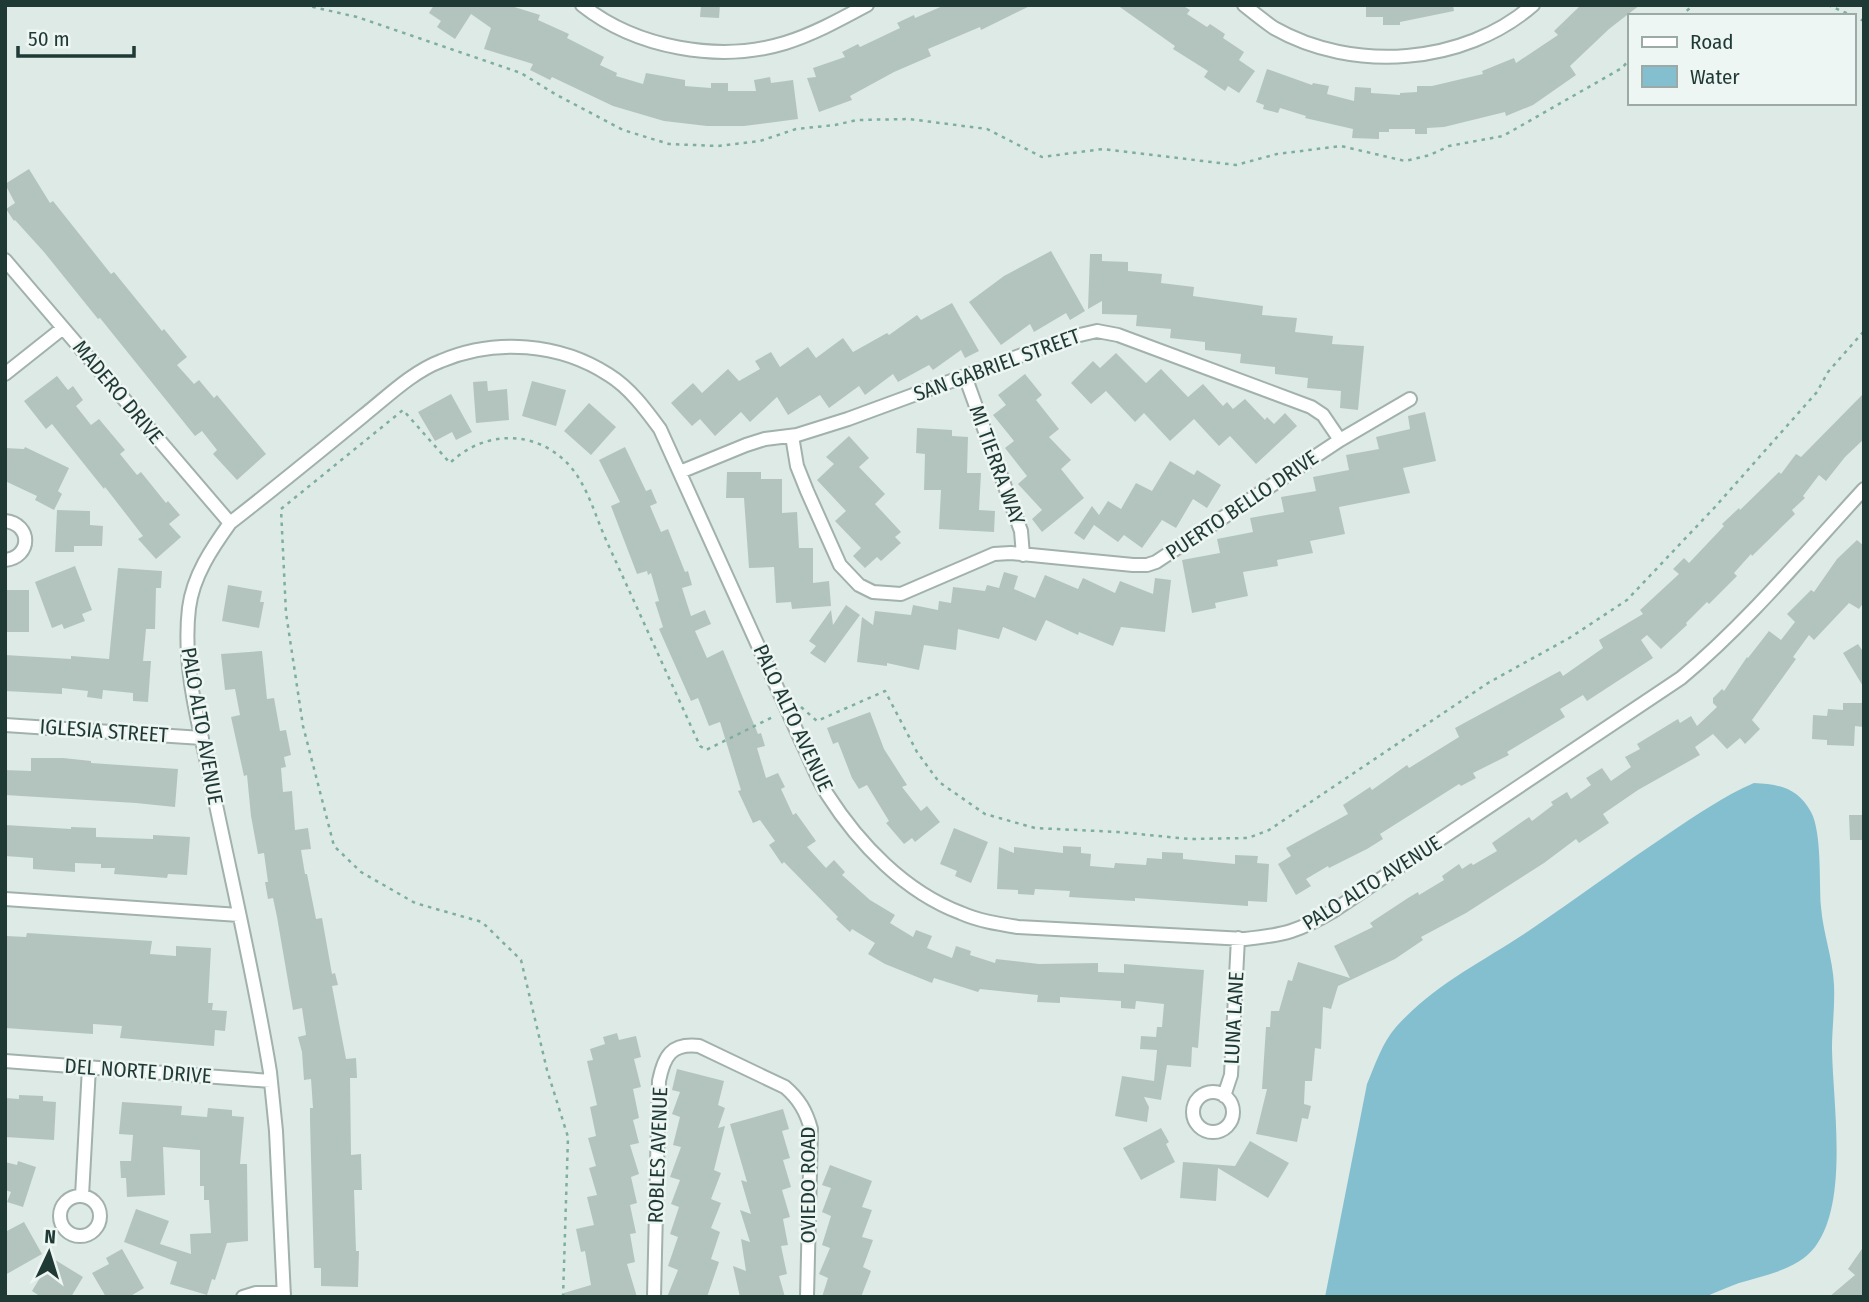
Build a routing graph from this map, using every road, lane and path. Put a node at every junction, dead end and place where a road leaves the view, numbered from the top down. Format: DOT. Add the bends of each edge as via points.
graph roads {
  1 [pos="304,5"];
  2 [pos="582,5"];
  3 [pos="867,5"];
  4 [pos="1244,5"];
  5 [pos="1533,5"];
  6 [pos="1828,5"];
  7 [pos="1848,14"];
  8 [pos="1628,61"];
  9 [pos="5,260"];
  10 [pos="63,328"];
  11 [pos="1864,331"];
  12 [pos="5,374"];
  13 [pos="965,376"];
  14 [pos="1410,399"];
  15 [pos="792,436"];
  16 [pos="1340,440"];
  17 [pos="680,472"];
  18 [pos="1864,489"];
  19 [pos="5,521"];
  20 [pos="230,523"];
  21 [pos="1023,555"];
  22 [pos="5,561"];
  23 [pos="787,710"];
  24 [pos="5,725"];
  25 [pos="202,738"];
  26 [pos="5,899"];
  27 [pos="239,915"];
  28 [pos="1238,938"];
  29 [pos="5,1061"];
  30 [pos="742,1066"];
  31 [pos="89,1068"];
  32 [pos="271,1081"];
  33 [pos="1224,1096"];
  34 [pos="82,1196"];
  35 [pos="284,1295"];
  36 [pos="243,1297"];
  37 [pos="563,1297"];
  38 [pos="654,1297"];
  39 [pos="807,1297"];
  1 -- 8 [label="path" via="357,17 521,73 623,130 682,145 718,146 857,120 909,119 987,129 1042,158 1103,149 1237,164 1341,146 1405,161 1503,136"];
  2 -- 3 [label="street" via="653,41 720,52 785,43"];
  4 -- 5 [label="street" via="1273,27 1332,51 1366,56 1430,53 1459,46 1496,30"];
  6 -- 7 [label="path"];
  9 -- 10 [label="street, MADERO DRIVE"];
  10 -- 12 [label="street"];
  10 -- 20 [label="street, MADERO DRIVE"];
  11 -- 23 [label="path" via="1808,403 1626,600 1488,683 1269,830 1248,838 1189,839 1035,828 985,814 939,782 917,752 885,691 817,721 802,707"];
  13 -- 15 [label="street, SAN GABRIEL STREET"];
  13 -- 16 [label="street, SAN GABRIEL STREET" via="1071,337 1107,332 1311,407 1323,415"];
  13 -- 21 [label="street, MI TIERRA WAY" via="1021,531"];
  14 -- 16 [label="street, PUERTO BELLO DRIVE"];
  15 -- 17 [label="street, SAN GABRIEL STREET" via="746,444"];
  15 -- 21 [label="street, PUERTO BELLO DRIVE" via="797,466 813,503 841,565 859,585 873,592 901,594 994,554"];
  16 -- 21 [label="street, PUERTO BELLO DRIVE" via="1156,562 1133,565"];
  17 -- 20 [label="street, PALO ALTO AVENUE" via="646,409 611,376 558,353 499,346 439,361 417,374"];
  17 -- 23 [label="street, PALO ALTO AVENUE"];
  18 -- 28 [label="street, PALO ALTO AVENUE" via="1682,678 1333,911 1302,929"];
  19 -- 22 [label="street" via="19,526 25,542 17,558"];
  20 -- 25 [label="street, PALO ALTO AVENUE" via="198,574 189,605 189,667"];
  23 -- 28 [label="street, PALO ALTO AVENUE" via="826,792 844,818 895,875 930,898 987,922 1018,927"];
  23 -- 37 [label="path" via="706,750 700,746 587,492 570,465 534,440 492,440 450,463 403,410 281,509 286,613 303,726 334,846 361,872 415,903 482,922 521,960 568,1137"];
  24 -- 25 [label="street, IGLESIA STREET"];
  25 -- 27 [label="street, PALO ALTO AVENUE"];
  26 -- 27 [label="street"];
  27 -- 32 [label="street, PALO ALTO AVENUE"];
  28 -- 33 [label="street, LUNA LANE" via="1231,1075"];
  29 -- 31 [label="street, DEL NORTE DRIVE"];
  30 -- 38 [label="street, ROBLES AVENUE" via="685,1044 663,1062"];
  30 -- 39 [label="street, OVIEDO ROAD" via="796,1097 811,1129"];
  31 -- 32 [label="street, DEL NORTE DRIVE"];
  31 -- 34 [label="street"];
  32 -- 35 [label="street, PALO ALTO AVENUE"];
  35 -- 36 [label="street, PALO ALTO AVENUE"];
}
